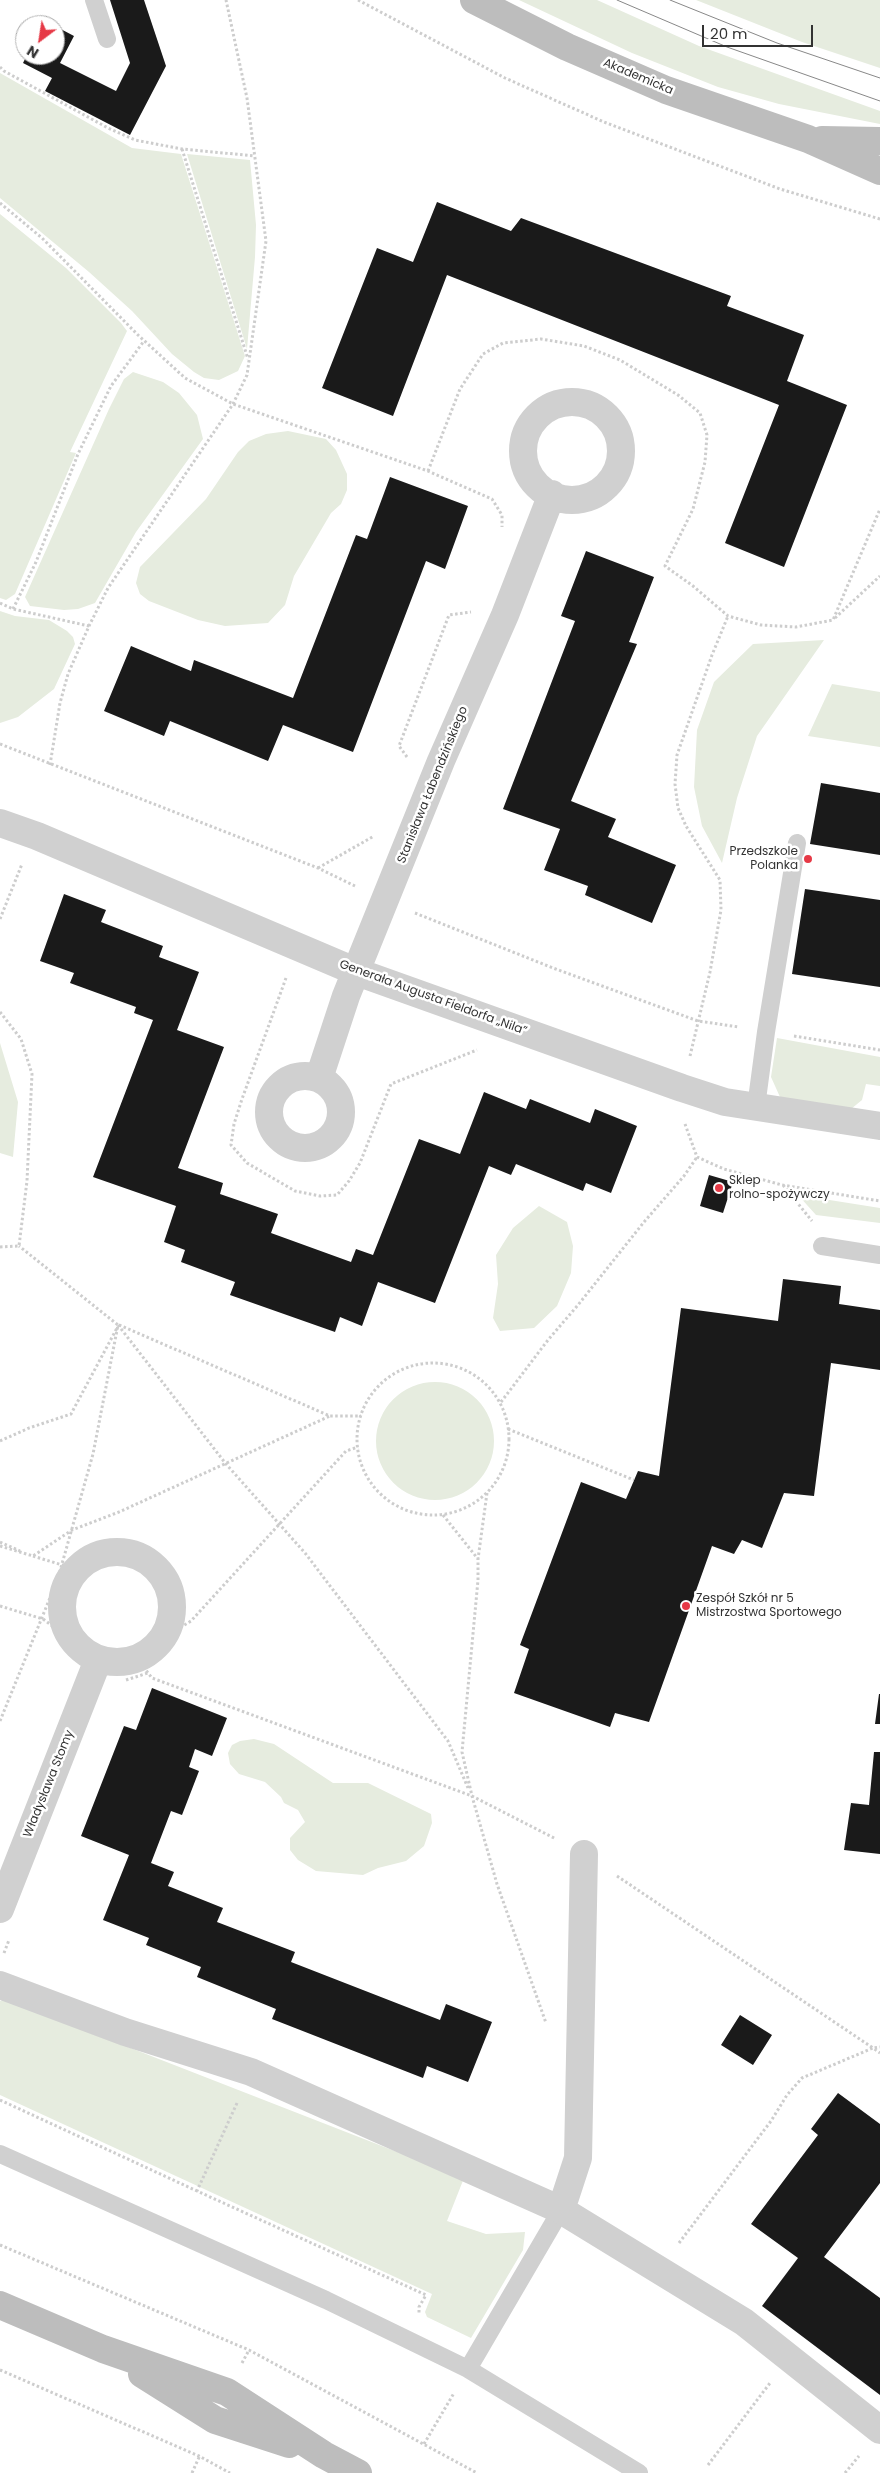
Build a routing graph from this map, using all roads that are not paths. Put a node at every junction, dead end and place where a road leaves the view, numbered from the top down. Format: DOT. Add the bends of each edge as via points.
graph roads {
  1 [pos="94,0"];
  2 [pos="474,0"];
  3 [pos="108,39"];
  4 [pos="808,139"];
  5 [pos="880,141"];
  6 [pos="880,171"];
  7 [pos="552,494"];
  8 [pos="0,823"];
  9 [pos="797,844"];
  10 [pos="357,972"];
  11 [pos="319,1078"];
  12 [pos="756,1107"];
  13 [pos="880,1126"];
  14 [pos="822,1246"];
  15 [pos="880,1255"];
  16 [pos="98,1660"];
  17 [pos="584,1854"];
  18 [pos="0,1909"];
  19 [pos="0,1984"];
  20 [pos="0,2154"];
  21 [pos="561,2210"];
  22 [pos="0,2305"];
  23 [pos="468,2369"];
  24 [pos="880,2430"];
  25 [pos="358,2473"];
  26 [pos="639,2473"];
  1 -- 3 [label="lane"];
  2 -- 4 [label="street, Akademicka" via="666,90"];
  4 -- 5 [label="street, Akademicka"];
  4 -- 6 [label="street, Akademicka"];
  7 -- 10 [label="street, Stanisława Łabendzińskiego"];
  8 -- 10 [label="street, Generała Augusta Fieldorfa „Nila”"];
  9 -- 12 [label="lane"];
  10 -- 11 [label="street, Stanisława Łabendzińskiego"];
  10 -- 12 [label="street, Generała Augusta Fieldorfa „Nila”" via="682,1088 725,1102"];
  12 -- 13 [label="street, Generała Augusta Fieldorfa „Nila”"];
  14 -- 15 [label="lane"];
  16 -- 16 [label="street" via="84,1653 70,1639 63,1621 61,1603 71,1565 101,1554 120,1552 134,1555 152,1564 162,1575 171,1596 171,1620 163,1638 150,1652 118,1663"];
  16 -- 18 [label="street, Władysława Stomy"];
  17 -- 21 [label="street" via="578,2158"];
  19 -- 21 [label="street" via="124,2032 251,2072"];
  20 -- 23 [label="lane" via="326,2300"];
  21 -- 23 [label="lane"];
  21 -- 24 [label="street" via="744,2322"];
  22 -- 25 [label="street" via="102,2349 215,2420 324,2455"];
  23 -- 26 [label="lane"];
}
